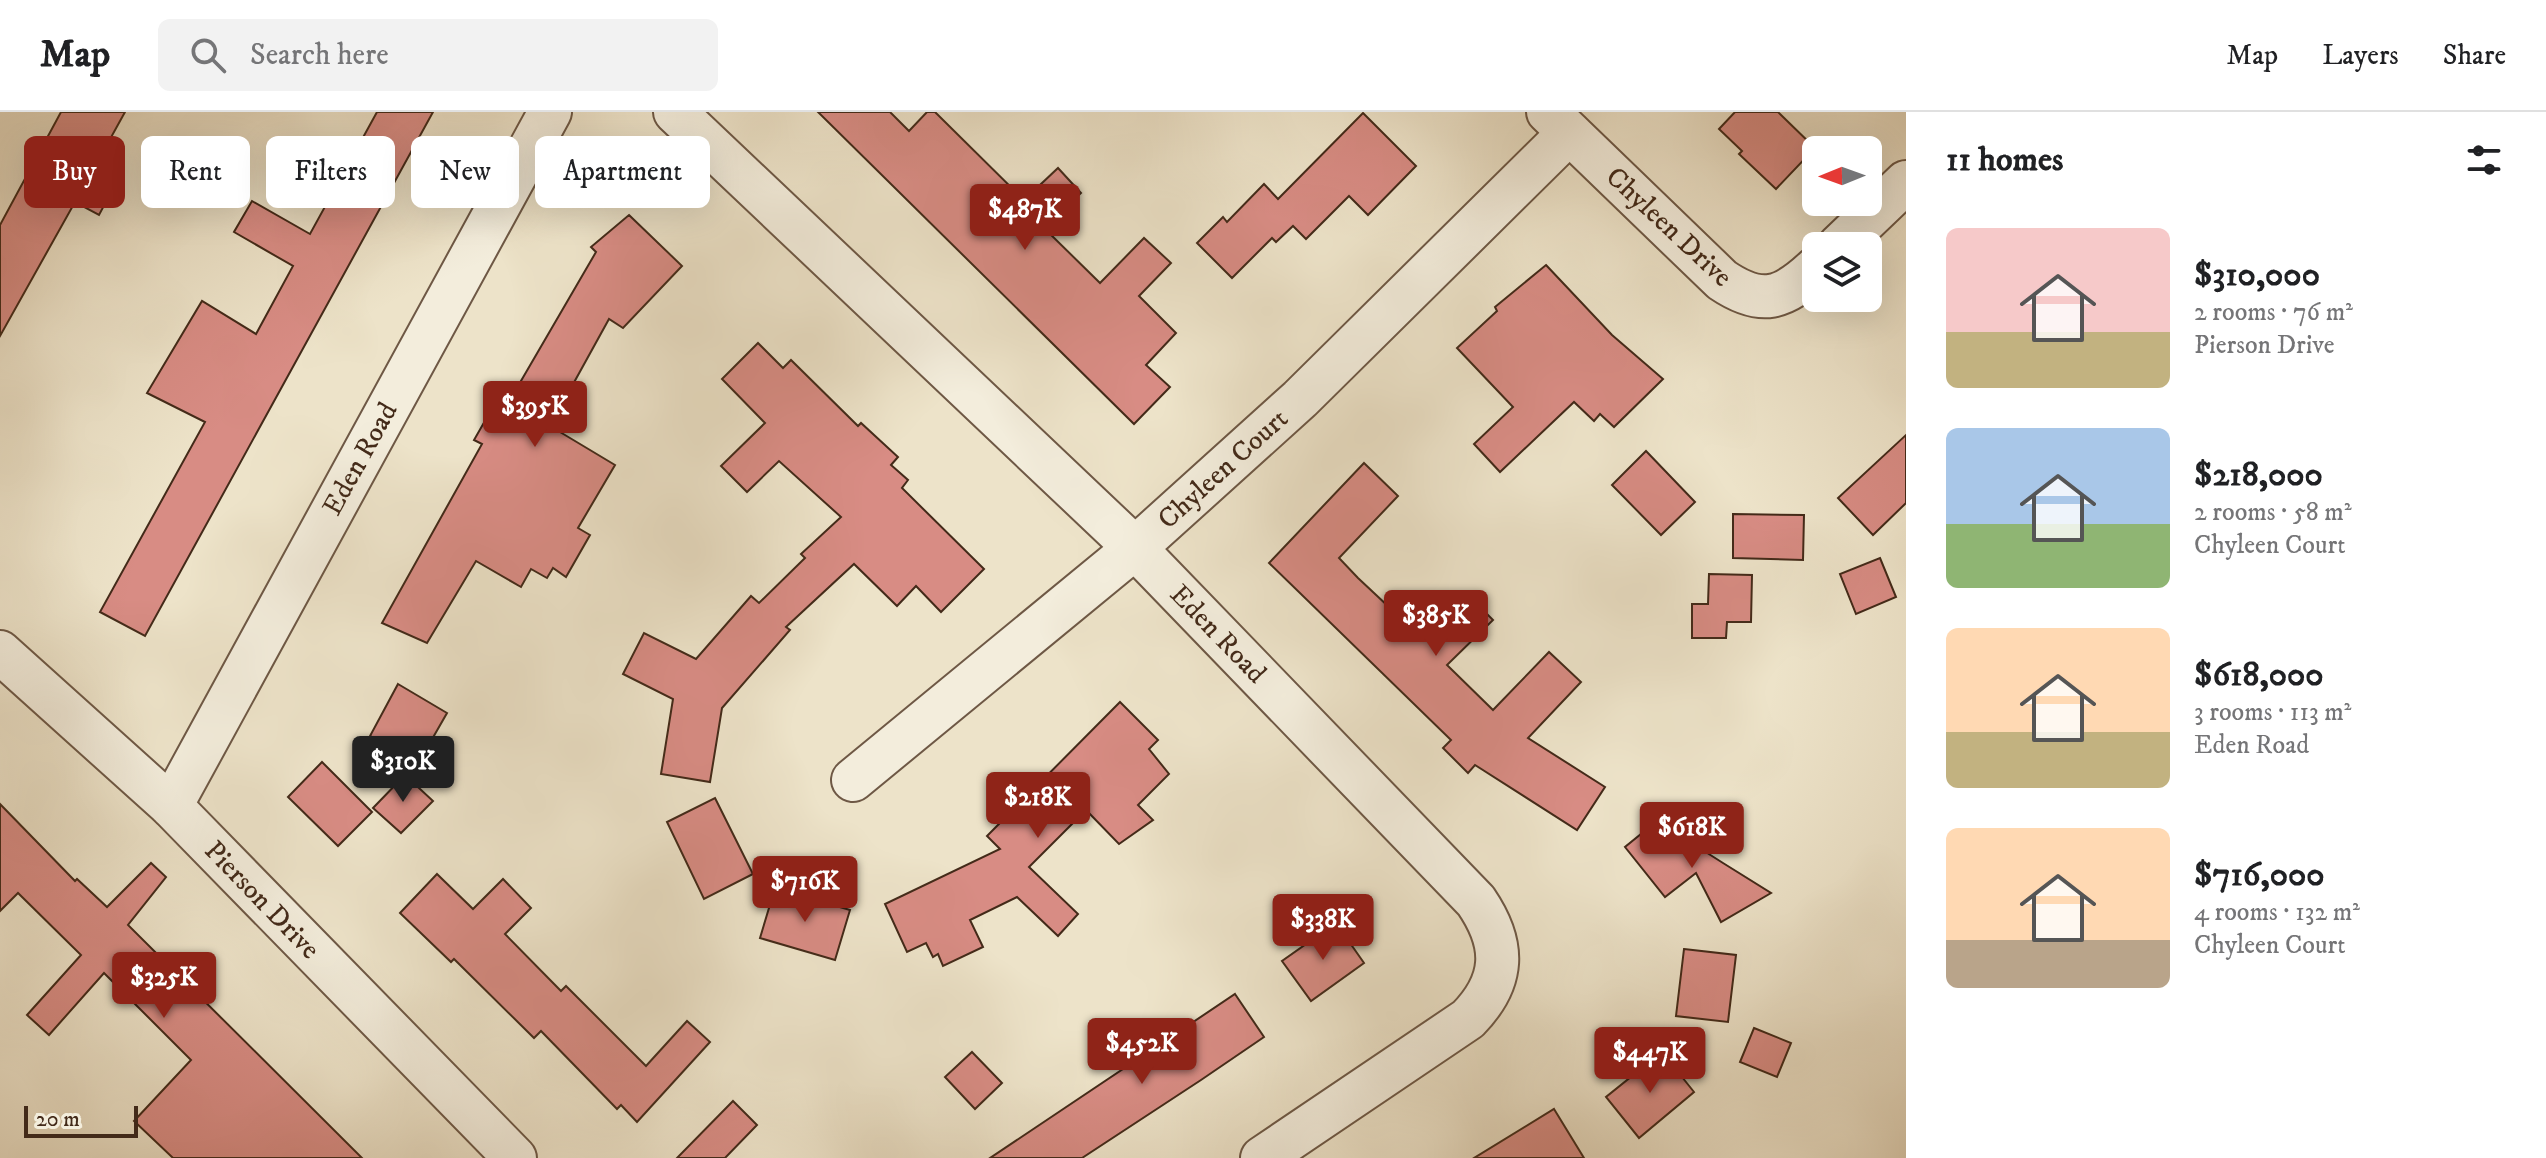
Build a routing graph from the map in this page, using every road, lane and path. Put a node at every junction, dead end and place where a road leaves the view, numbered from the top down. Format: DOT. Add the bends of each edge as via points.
graph roads {
  1 [pos="550,112"];
  2 [pos="675,112"];
  3 [pos="1559,123"];
  4 [pos="1906,182"];
  5 [pos="1854,232"];
  6 [pos="1802,280"];
  7 [pos="1135,548"];
  8 [pos="0,652"];
  9 [pos="853,780"];
  10 [pos="171,806"];
  11 [pos="515,1158"];
  12 [pos="1262,1158"];
  1 -- 10 [label="street, Eden Road"];
  2 -- 7 [label="street, Eden Road"];
  3 -- 6 [label="street, Chyleen Drive" via="1722,280 1742,293 1785,293"];
  3 -- 7 [label="street, Chyleen Court" via="1300,399"];
  4 -- 5 [label="street"];
  7 -- 9 [label="street, Chyleen Court"];
  7 -- 12 [label="street, Eden Road" via="1476,901 1489,920 1498,954 1487,999 1468,1019"];
  8 -- 10 [label="street, Pierson Drive"];
  10 -- 11 [label="street, Pierson Drive"];
}
